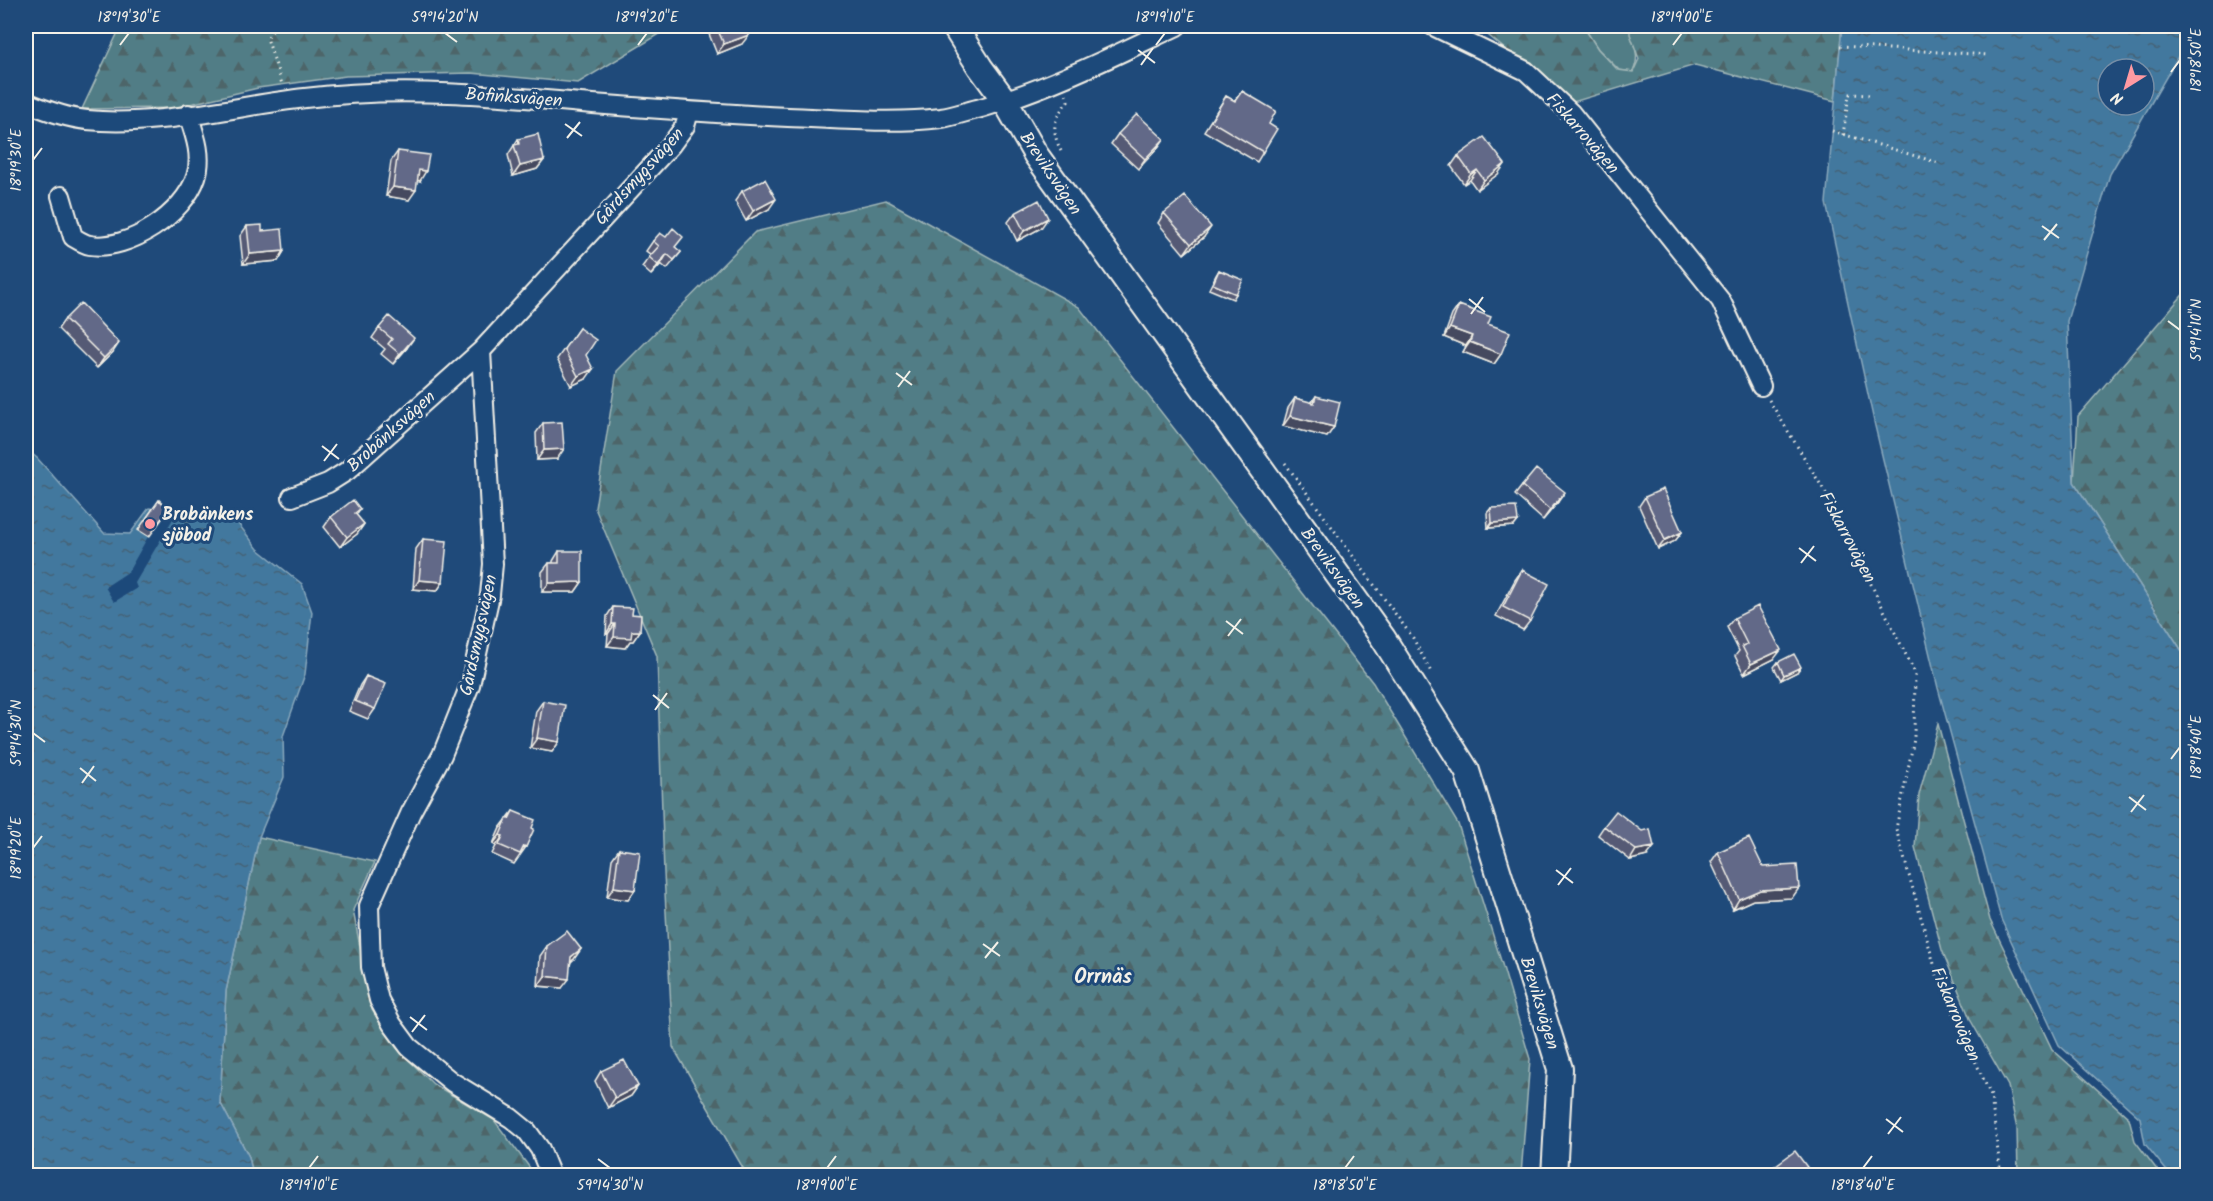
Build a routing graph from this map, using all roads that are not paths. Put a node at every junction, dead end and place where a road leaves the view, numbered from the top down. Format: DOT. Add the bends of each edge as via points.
graph roads {
  1 [pos="954,26"];
  2 [pos="1177,26"];
  3 [pos="1433,26"];
  4 [pos="1005,101"];
  5 [pos="26,102"];
  6 [pos="689,112"];
  7 [pos="188,114"];
  8 [pos="62,196"];
  9 [pos="481,351"];
  10 [pos="1761,386"];
  11 [pos="292,497"];
  12 [pos="551,1176"];
  13 [pos="1554,1176"];
  1 -- 4 [label="main road, Breviksvägen"];
  2 -- 4 [label="street, Bofinksvägen" via="1061,80"];
  3 -- 10 [label="street, Fiskarrovägen" via="1526,71 1571,112 1720,301"];
  4 -- 6 [label="street, Bofinksvägen" via="944,118 886,122"];
  4 -- 13 [label="main road, Breviksvägen" via="1036,155 1383,638 1467,771 1560,1068"];
  5 -- 7 [label="street, Bofinksvägen" via="85,120 157,119"];
  6 -- 7 [label="street, Bofinksvägen" via="445,92 360,93"];
  6 -- 9 [label="street, Gärdsmygsvägen" via="685,126 671,145"];
  7 -- 8 [label="street" via="199,154 196,177 176,210 159,222 126,242 89,245 73,237"];
  9 -- 11 [label="street, Brobänksvägen" via="347,471"];
  9 -- 12 [label="street, Gärdsmygsvägen" via="493,564 490,595 470,685 456,724 369,906 371,967 379,1000 410,1047 452,1082 512,1118 540,1149"];
}
